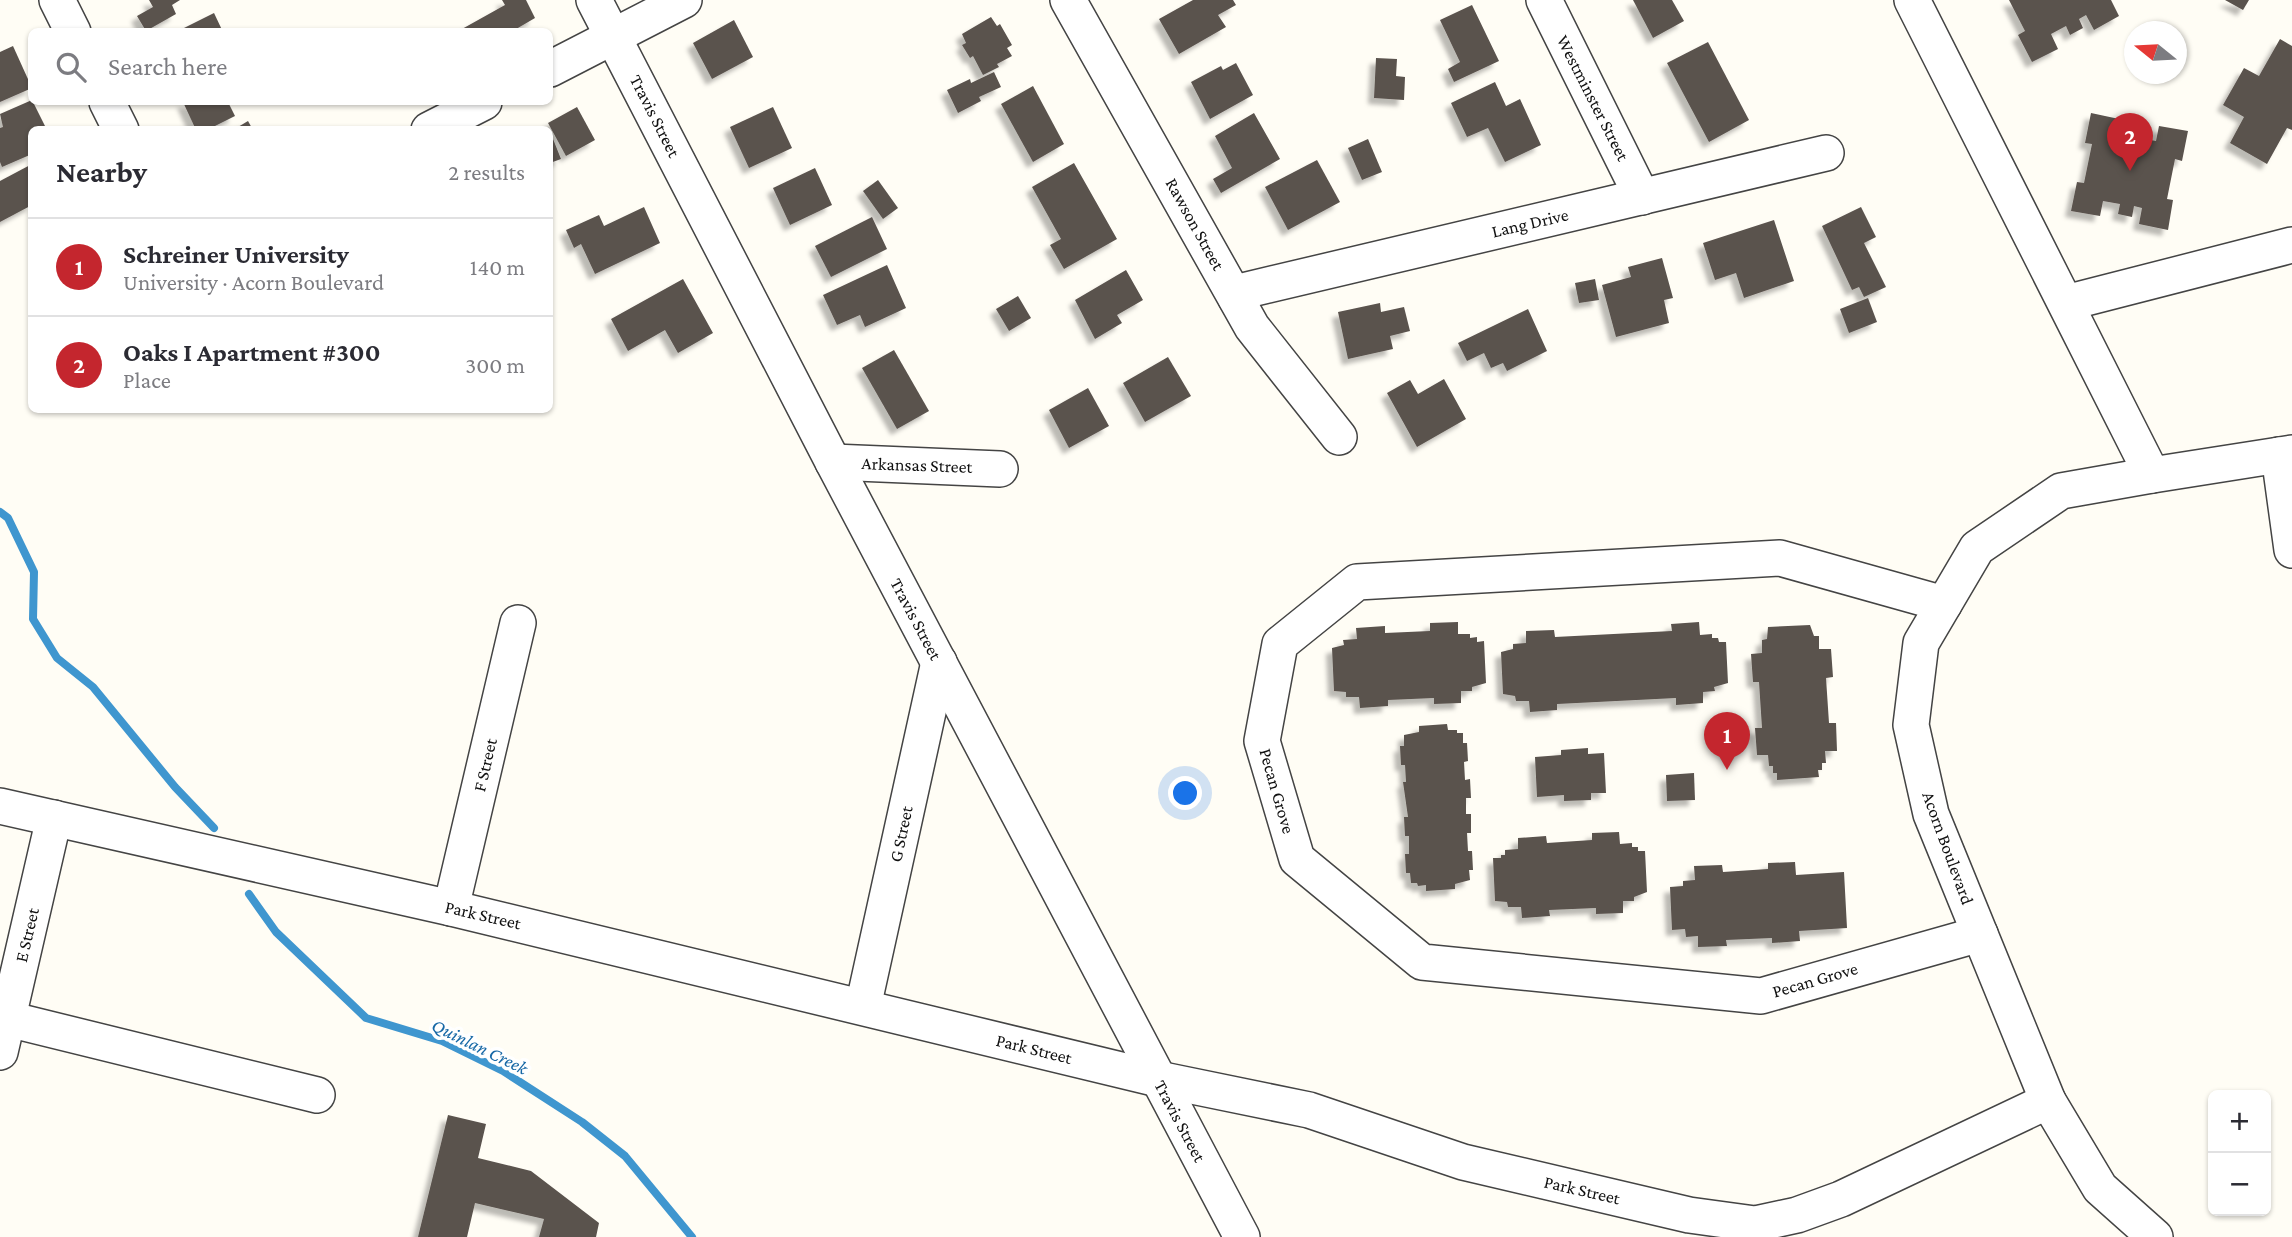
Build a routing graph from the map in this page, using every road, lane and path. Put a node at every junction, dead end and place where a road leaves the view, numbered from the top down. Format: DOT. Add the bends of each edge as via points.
graph roads {
  1 [pos="57,0"];
  2 [pos="594,0"];
  3 [pos="684,0"];
  4 [pos="1068,0"];
  5 [pos="1544,0"];
  6 [pos="1912,0"];
  7 [pos="71,28"];
  8 [pos="613,36"];
  9 [pos="553,67"];
  10 [pos="108,105"];
  11 [pos="478,105"];
  12 [pos="119,126"];
  13 [pos="437,126"];
  14 [pos="1826,153"];
  15 [pos="1642,197"];
  16 [pos="2292,245"];
  17 [pos="1236,298"];
  18 [pos="2066,303"];
  19 [pos="1339,437"];
  20 [pos="2286,454"];
  21 [pos="833,462"];
  22 [pos="1000,469"];
  23 [pos="2152,475"];
  24 [pos="2290,514"];
  25 [pos="2292,550"];
  26 [pos="1944,604"];
  27 [pos="518,623"];
  28 [pos="939,662"];
  29 [pos="0,806"];
  30 [pos="54,818"];
  31 [pos="451,908"];
  32 [pos="1980,934"];
  33 [pos="863,1007"];
  34 [pos="4,1018"];
  35 [pos="0,1052"];
  36 [pos="1158,1079"];
  37 [pos="317,1095"];
  38 [pos="2048,1101"];
  39 [pos="1242,1237"];
  40 [pos="2155,1237"];
  1 -- 7 [label="street"];
  2 -- 8 [label="street, Travis Street"];
  3 -- 8 [label="street"];
  4 -- 17 [label="street, Rawson Street"];
  5 -- 15 [label="street, Westminster Street"];
  6 -- 18 [label="street"];
  8 -- 9 [label="street"];
  8 -- 21 [label="street, Travis Street"];
  10 -- 12 [label="street"];
  11 -- 13 [label="street"];
  14 -- 15 [label="street, Lang Drive"];
  15 -- 17 [label="street, Lang Drive" via="1247,290"];
  16 -- 18 [label="street"];
  17 -- 19 [label="street, Rawson Street" via="1252,327"];
  18 -- 23 [label="street"];
  20 -- 23 [label="street, Acorn Boulevard"];
  20 -- 24 [label="street"];
  21 -- 22 [label="street, Arkansas Street"];
  21 -- 28 [label="street, Travis Street"];
  23 -- 26 [label="street, Acorn Boulevard" via="2061,491 1977,548"];
  24 -- 25 [label="street"];
  26 -- 32 [label="street, Acorn Boulevard" via="1921,643 1911,725 1931,814"];
  26 -- 32 [label="street, Pecan Grove" via="1780,558 1357,582 1280,644 1262,741 1297,859 1422,962 1761,996"];
  27 -- 31 [label="street, F Street"];
  28 -- 33 [label="street, G Street"];
  28 -- 36 [label="street, Travis Street"];
  29 -- 30 [label="street, Park Street"];
  30 -- 31 [label="street, Park Street"];
  30 -- 34 [label="street, E Street"];
  31 -- 33 [label="street, Park Street"];
  32 -- 38 [label="street, Acorn Boulevard"];
  33 -- 36 [label="street, Park Street"];
  34 -- 35 [label="street, E Street"];
  34 -- 37 [label="street"];
  36 -- 38 [label="street, Park Street" via="1309,1110 1462,1162 1689,1215 1755,1224 1841,1199"];
  36 -- 39 [label="street, Travis Street"];
  38 -- 40 [label="street, Acorn Boulevard" via="2100,1188"];
}
